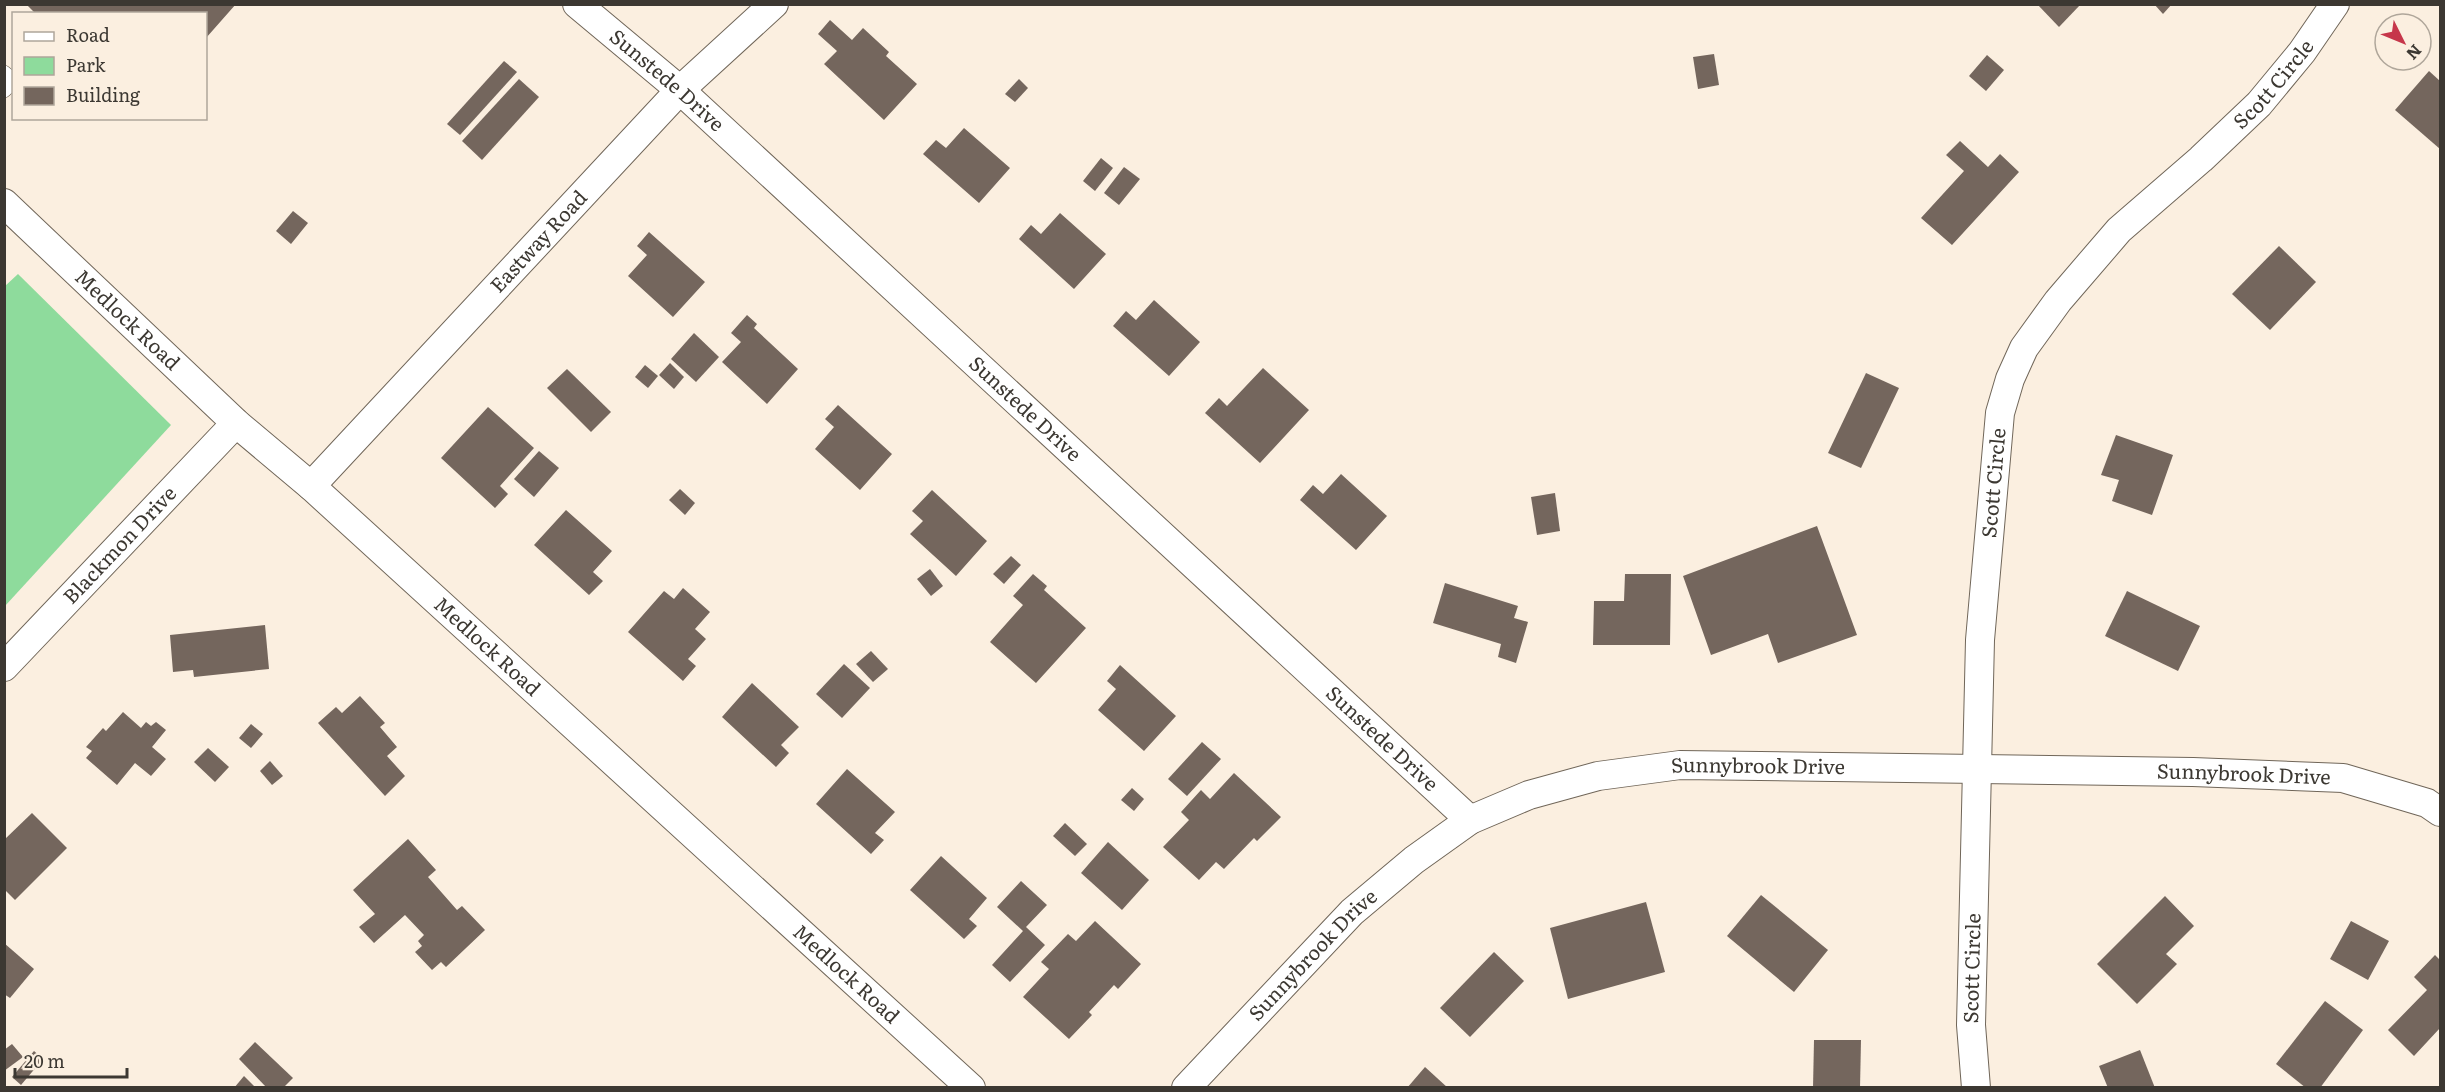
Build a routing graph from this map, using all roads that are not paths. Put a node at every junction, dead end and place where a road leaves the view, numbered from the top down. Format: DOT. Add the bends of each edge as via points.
graph roads {
  1 [pos="577,4"];
  2 [pos="774,4"];
  3 [pos="2335,4"];
  4 [pos="680,90"];
  5 [pos="7,211"];
  6 [pos="237,423"];
  7 [pos="311,486"];
  8 [pos="4,667"];
  9 [pos="1977,770"];
  10 [pos="2436,800"];
  11 [pos="1470,820"];
  12 [pos="970,1088"];
  13 [pos="1186,1088"];
  14 [pos="1976,1088"];
  1 -- 4 [label="street, Sunstede Drive"];
  2 -- 4 [label="street, Eastway Road"];
  3 -- 9 [label="street, Scott Circle" via="2259,104 2119,230 2024,348 2000,413 1980,640"];
  4 -- 7 [label="street, Eastway Road"];
  4 -- 11 [label="street, Sunstede Drive"];
  5 -- 6 [label="street, Medlock Road"];
  6 -- 7 [label="street, Medlock Road"];
  6 -- 8 [label="street, Blackmon Drive"];
  7 -- 12 [label="street, Medlock Road"];
  9 -- 10 [label="street, Sunnybrook Drive" via="2343,778"];
  9 -- 11 [label="street, Sunnybrook Drive" via="1680,765 1598,776 1529,795"];
  9 -- 14 [label="street, Scott Circle" via="1971,1026"];
  11 -- 13 [label="street, Sunnybrook Drive" via="1352,912"];
}
